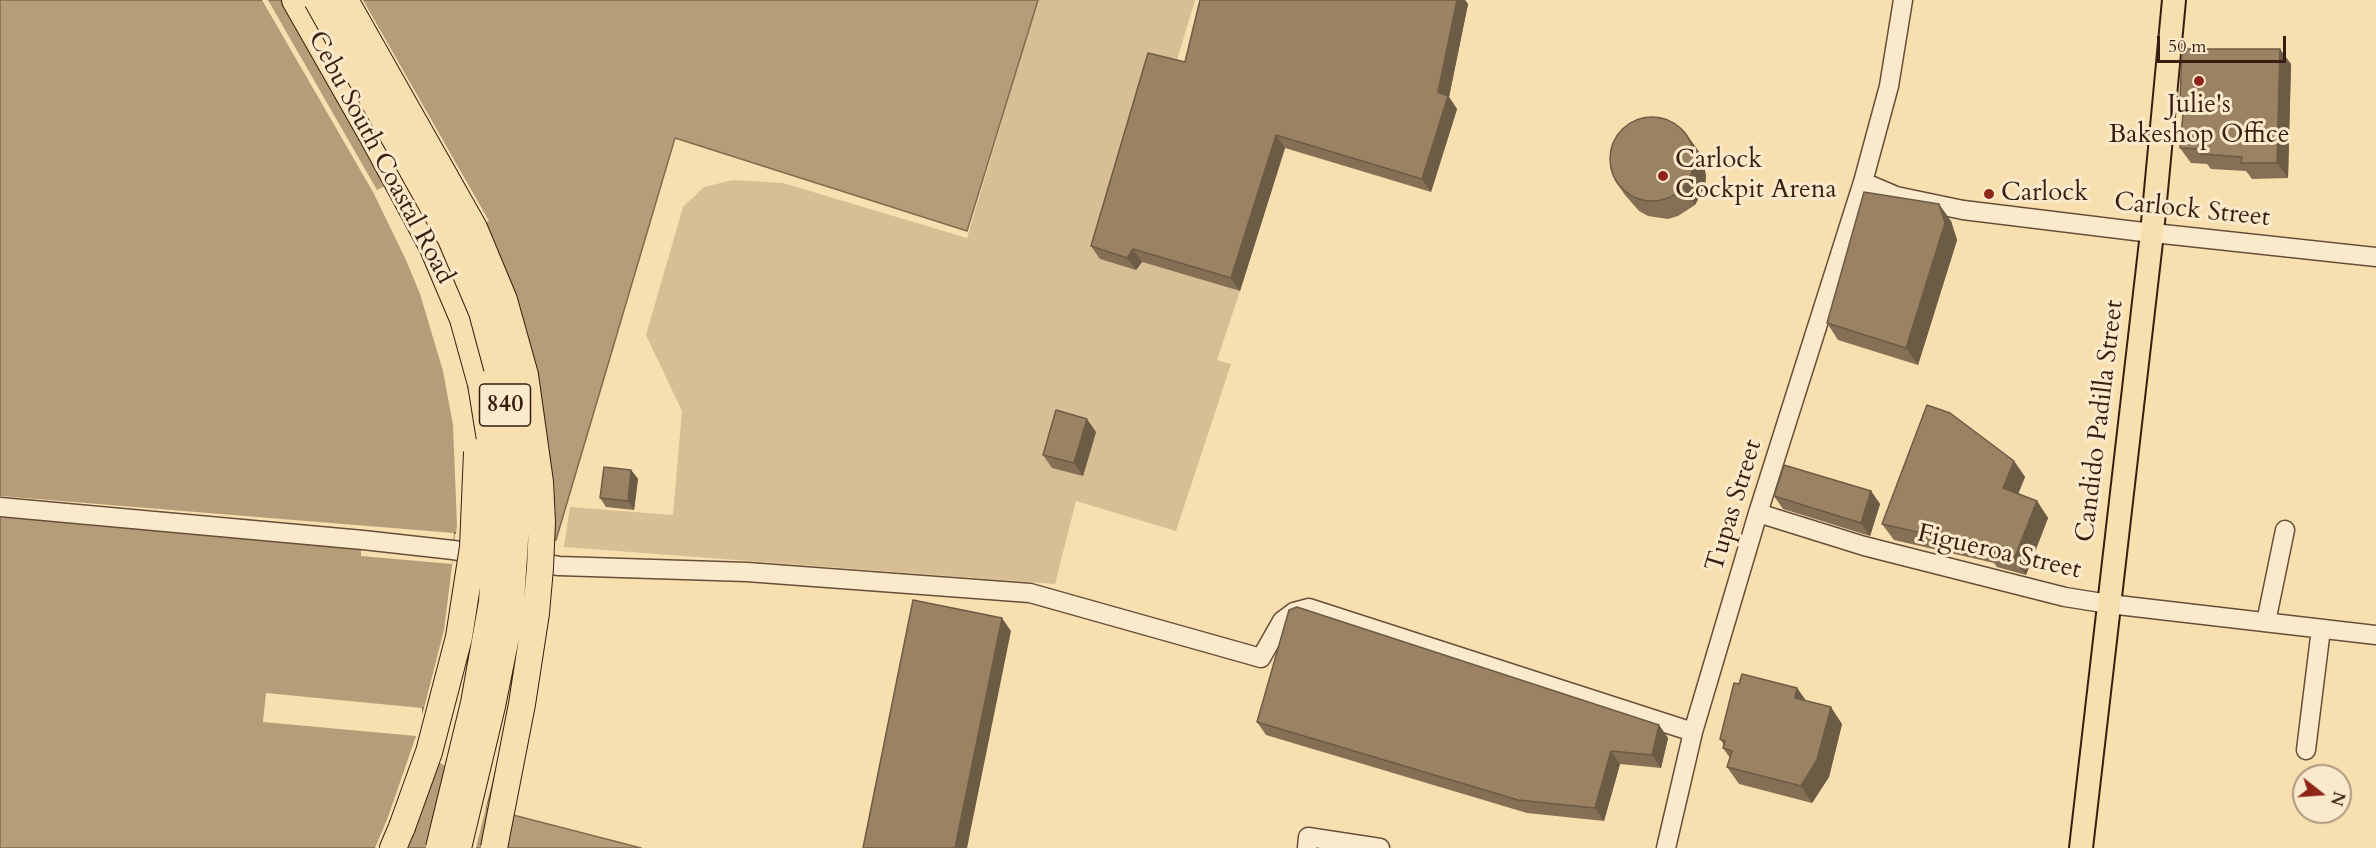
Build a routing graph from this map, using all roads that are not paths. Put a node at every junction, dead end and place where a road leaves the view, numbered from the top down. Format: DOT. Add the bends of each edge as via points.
graph roads {
  1 [pos="295,0"];
  2 [pos="318,0"];
  3 [pos="345,0"];
  4 [pos="1903,0"];
  5 [pos="2174,0"];
  6 [pos="1863,182"];
  7 [pos="2152,233"];
  8 [pos="2376,257"];
  9 [pos="479,377"];
  10 [pos="0,507"];
  11 [pos="1758,513"];
  12 [pos="2285,530"];
  13 [pos="2109,604"];
  14 [pos="2266,622"];
  15 [pos="2321,629"];
  16 [pos="2376,635"];
  17 [pos="1693,732"];
  18 [pos="2306,750"];
  19 [pos="1307,842"];
  20 [pos="393,848"];
  21 [pos="439,848"];
  22 [pos="458,848"];
  23 [pos="494,848"];
  24 [pos="1380,848"];
  25 [pos="1666,848"];
  26 [pos="2081,848"];
  1 -- 9 [label="highway, Cebu South Coastal Road / 840" via="432,246 463,319"];
  2 -- 22 [label="highway, Cebu South Coastal Road / 840, bridge" via="451,238 482,312 514,453 516,525 510,617"];
  3 -- 23 [label="highway, bridge" via="474,228 504,300 525,375 540,482 540,568 522,704"];
  4 -- 6 [label="street, Tupas Street" via="1889,86"];
  5 -- 7 [label="main road, Candido Padilla Street"];
  6 -- 7 [label="street, Carlock Street" via="1896,196 1963,210"];
  6 -- 11 [label="street, Tupas Street"];
  7 -- 8 [label="street, Carlock Street"];
  7 -- 13 [label="main road, Candido Padilla Street"];
  9 -- 20 [label="highway, bridge" via="476,511 459,637 429,752"];
  9 -- 21 [label="highway, Cebu South Coastal Road / 840, bridge" via="492,452 497,522 492,602 474,703"];
  10 -- 17 [label="street" via="363,540 559,566 747,572 1030,593 1262,658 1282,621 1309,608"];
  11 -- 13 [label="street, Figueroa Street" via="1934,565"];
  11 -- 17 [label="street, Tupas Street"];
  12 -- 14 [label="street"];
  13 -- 14 [label="street, Figueroa Street"];
  13 -- 26 [label="main road, Candido Padilla Street"];
  14 -- 15 [label="street, Figueroa Street"];
  15 -- 16 [label="street, Figueroa Street"];
  15 -- 18 [label="street"];
  17 -- 25 [label="street, Tupas Street"];
  19 -- 24 [label="street"];
}
